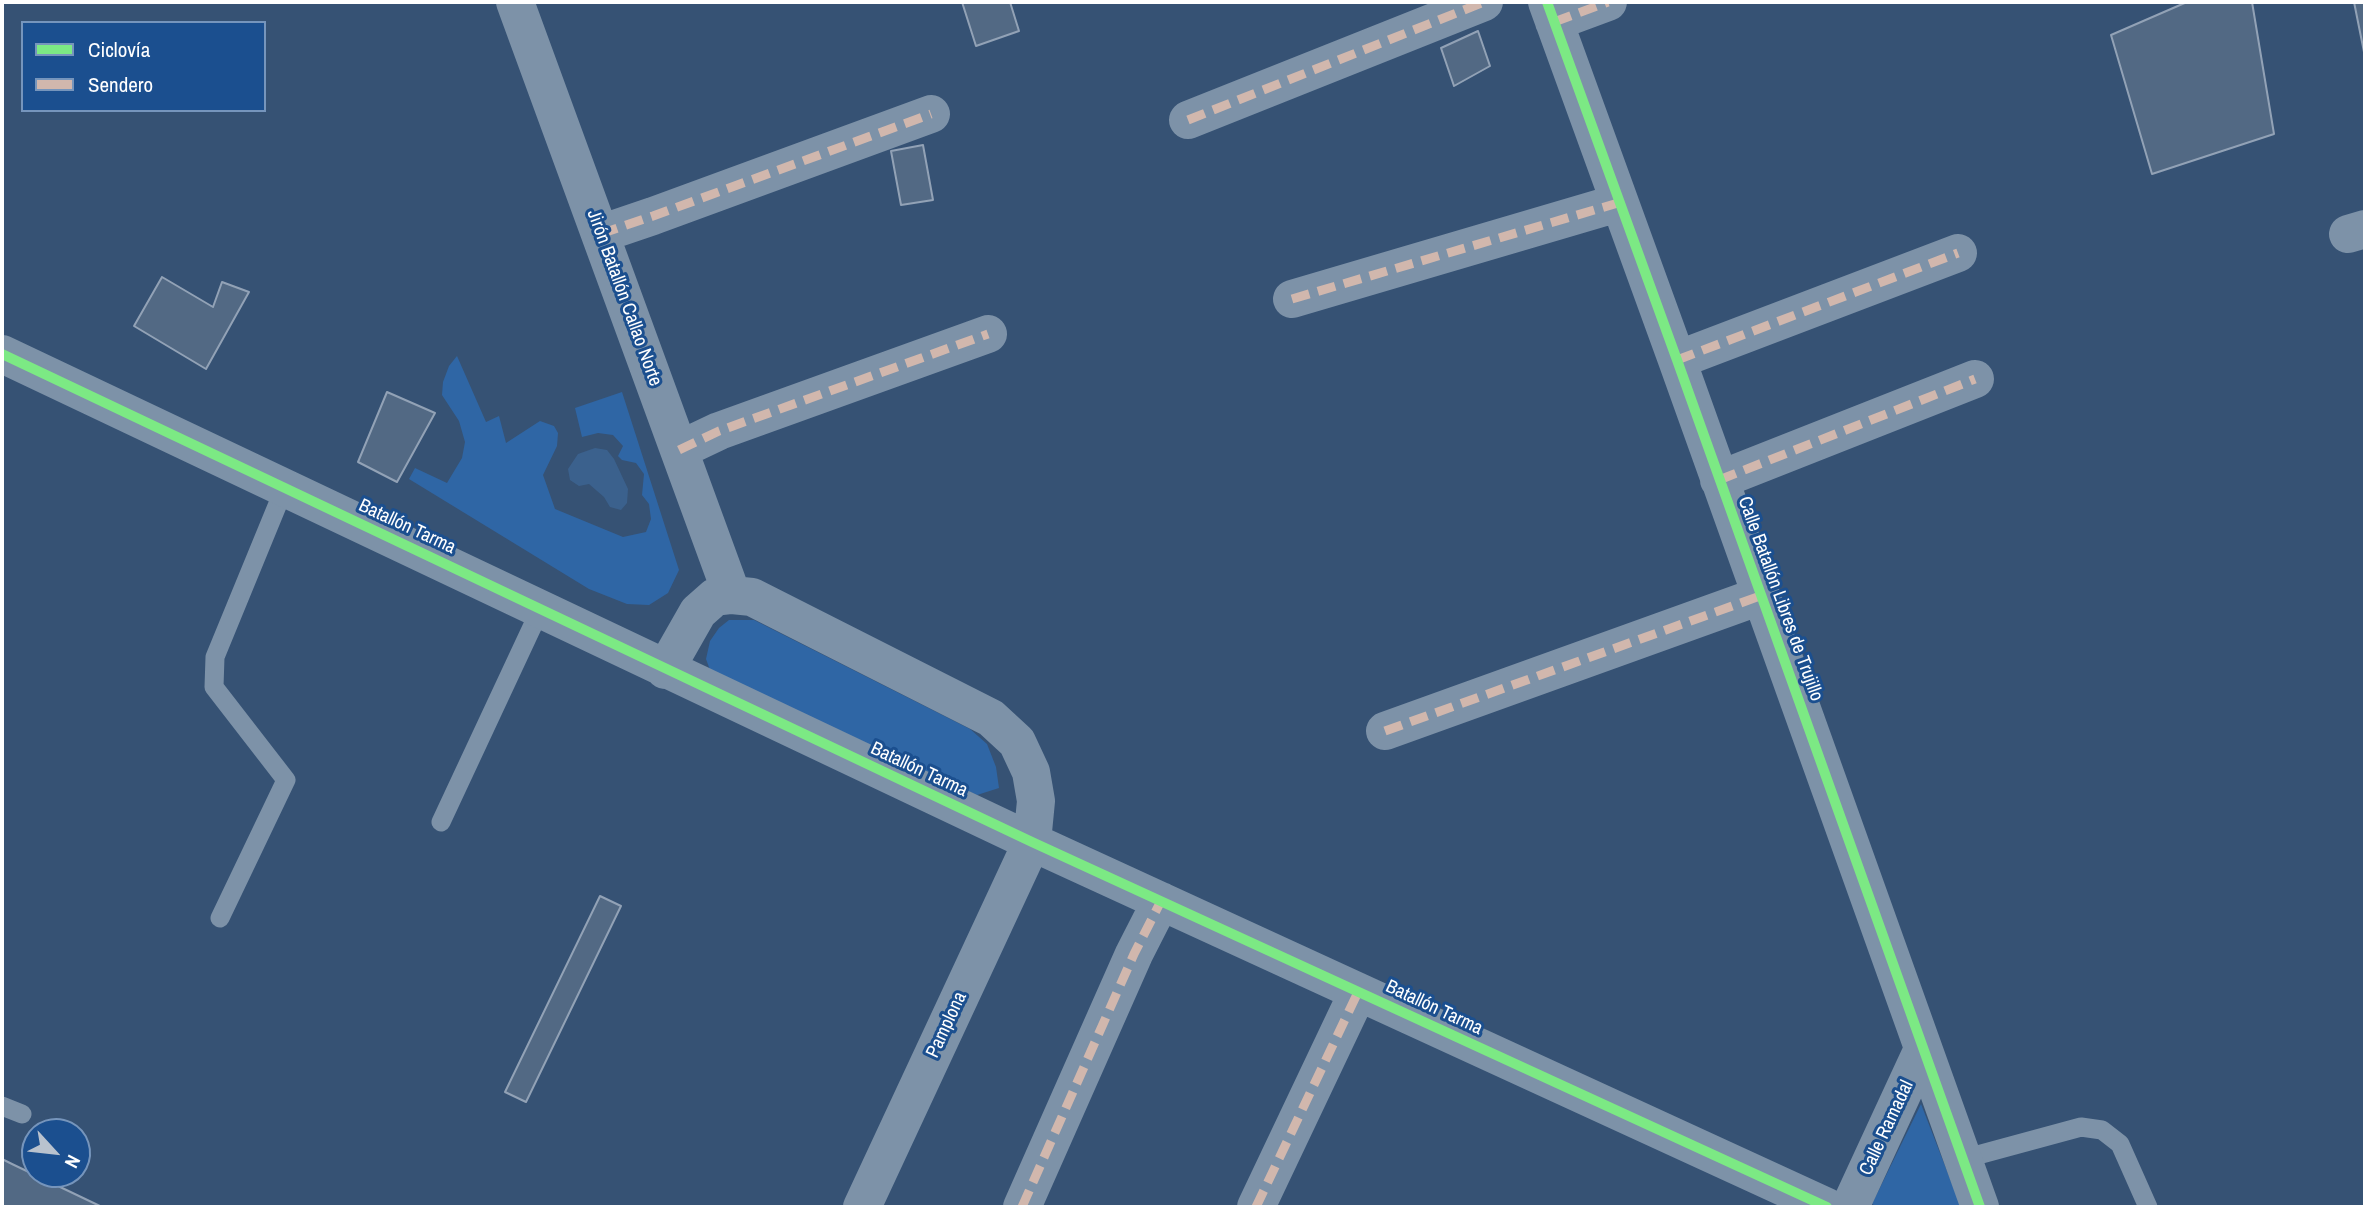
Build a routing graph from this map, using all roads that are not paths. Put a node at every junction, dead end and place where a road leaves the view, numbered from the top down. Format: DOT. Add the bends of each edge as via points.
graph roads {
  1 [pos="515,2"];
  2 [pos="1484,2"];
  3 [pos="1608,2"];
  4 [pos="1550,12"];
  5 [pos="931,114"];
  6 [pos="1188,120"];
  7 [pos="1618,203"];
  8 [pos="600,234"];
  9 [pos="1958,253"];
  10 [pos="1292,299"];
  11 [pos="988,334"];
  12 [pos="2,354"];
  13 [pos="1677,360"];
  14 [pos="1975,379"];
  15 [pos="679,450"];
  16 [pos="1720,480"];
  17 [pos="284,489"];
  18 [pos="732,595"];
  19 [pos="1760,596"];
  20 [pos="540,610"];
  21 [pos="665,670"];
  22 [pos="1385,731"];
  23 [pos="441,822"];
  24 [pos="1032,842"];
  25 [pos="1161,901"];
  26 [pos="220,918"];
  27 [pos="1358,992"];
  28 [pos="1923,1049"];
  29 [pos="2,1106"];
  30 [pos="22,1114"];
  31 [pos="1962,1159"];
  32 [pos="862,1207"];
  33 [pos="1022,1207"];
  34 [pos="1256,1207"];
  35 [pos="1827,1207"];
  36 [pos="1850,1207"];
  37 [pos="1980,1207"];
  38 [pos="2148,1207"];
  1 -- 8 [label="street, Jirón Batallón Callao Norte"];
  2 -- 6 [label="street"];
  3 -- 4 [label="street"];
  4 -- 7 [label="street, Calle Batallón Libres de Trujillo"];
  5 -- 8 [label="street"];
  7 -- 10 [label="street"];
  7 -- 13 [label="street, Calle Batallón Libres de Trujillo"];
  8 -- 15 [label="street, Jirón Batallón Callao Norte"];
  9 -- 13 [label="street"];
  11 -- 15 [label="street" via="719,431"];
  12 -- 17 [label="street, Batallón Tarma"];
  13 -- 16 [label="street, Calle Batallón Libres de Trujillo"];
  14 -- 16 [label="street"];
  15 -- 18 [label="street, Jirón Batallón Callao Norte"];
  16 -- 19 [label="street, Calle Batallón Libres de Trujillo"];
  17 -- 20 [label="street, Batallón Tarma"];
  17 -- 26 [label="lane" via="215,657 214,687 286,780"];
  18 -- 21 [label="street" via="715,597 698,612"];
  18 -- 24 [label="street" via="752,597 991,718 1017,742 1031,772 1036,801"];
  19 -- 22 [label="street"];
  19 -- 28 [label="street, Calle Batallón Libres de Trujillo"];
  20 -- 21 [label="street, Batallón Tarma"];
  20 -- 23 [label="lane"];
  21 -- 24 [label="street, Batallón Tarma"];
  24 -- 25 [label="street, Batallón Tarma"];
  24 -- 32 [label="street, Pamplona"];
  25 -- 27 [label="street, Batallón Tarma"];
  25 -- 33 [label="street"];
  27 -- 34 [label="street"];
  27 -- 35 [label="street, Batallón Tarma"];
  28 -- 31 [label="street, Calle Batallón Libres de Trujillo"];
  28 -- 36 [label="street, Calle Ramadal"];
  29 -- 30 [label="lane"];
  31 -- 37 [label="street, Calle Batallón Libres de Trujillo"];
  31 -- 38 [label="lane" via="2081,1127 2102,1130 2120,1144"];
}
